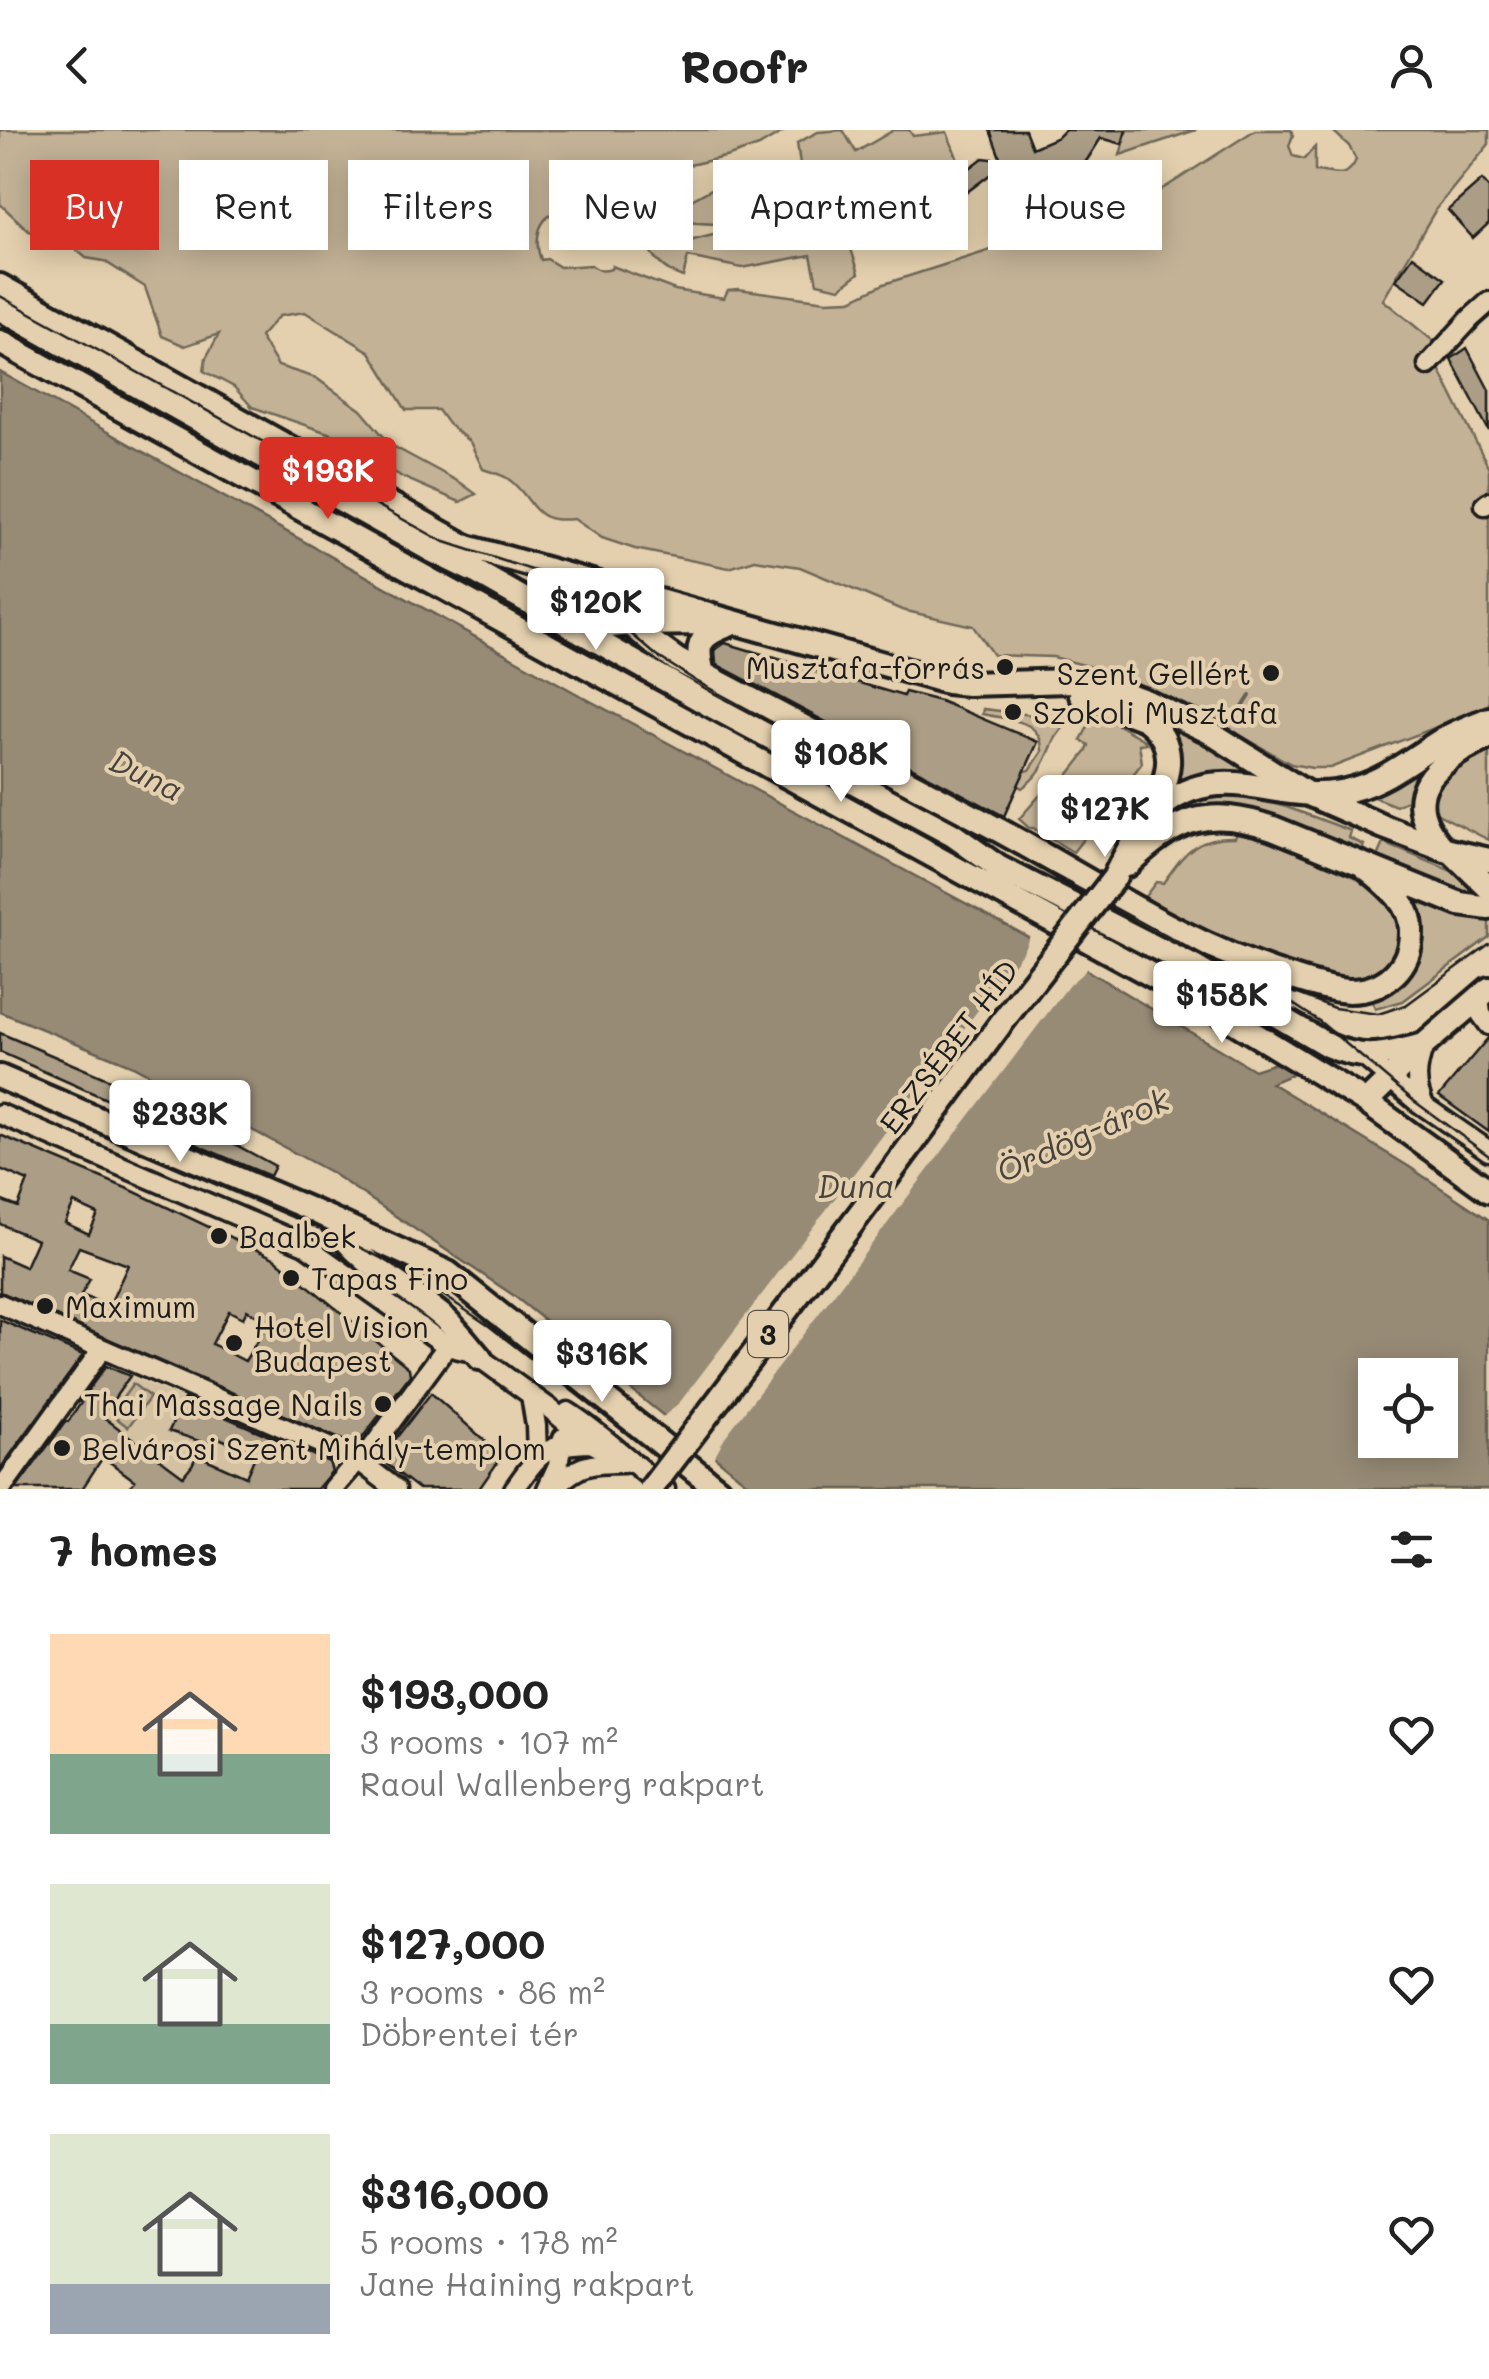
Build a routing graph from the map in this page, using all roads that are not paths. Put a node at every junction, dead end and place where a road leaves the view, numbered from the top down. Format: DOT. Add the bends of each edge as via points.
graph roads {
  1 [pos="0,286"];
  2 [pos="1489,302"];
  3 [pos="0,309"];
  4 [pos="0,342"];
  5 [pos="1428,365"];
  6 [pos="574,578"];
  7 [pos="564,622"];
  8 [pos="734,623"];
  9 [pos="631,624"];
  10 [pos="703,674"];
  11 [pos="1040,681"];
  12 [pos="1489,719"];
  13 [pos="1489,737"];
  14 [pos="1306,793"];
  15 [pos="1150,816"];
  16 [pos="1449,852"];
  17 [pos="1489,860"];
  18 [pos="1354,862"];
  19 [pos="1114,878"];
  20 [pos="1489,888"];
  21 [pos="1460,904"];
  22 [pos="1489,908"];
  23 [pos="1489,922"];
  24 [pos="1479,997"];
  25 [pos="1489,1025"];
  26 [pos="1424,1045"];
  27 [pos="1363,1056"];
  28 [pos="0,1077"];
  29 [pos="1390,1079"];
  30 [pos="1366,1102"];
  31 [pos="1424,1105"];
  32 [pos="0,1114"];
  33 [pos="1489,1152"];
  34 [pos="1489,1191"];
  35 [pos="330,1218"];
  36 [pos="0,1304"];
  37 [pos="446,1346"];
  38 [pos="102,1349"];
  39 [pos="480,1358"];
  40 [pos="531,1395"];
  41 [pos="549,1408"];
  42 [pos="563,1444"];
  43 [pos="590,1444"];
  44 [pos="538,1457"];
  45 [pos="358,1460"];
  46 [pos="630,1462"];
  47 [pos="1,1489"];
  48 [pos="333,1489"];
  49 [pos="396,1489"];
  50 [pos="514,1489"];
  51 [pos="549,1489"];
  52 [pos="650,1489"];
  53 [pos="665,1489"];
  54 [pos="718,1489"];
  1 -- 6 [label="main road" via="466,546"];
  2 -- 5 [label="street"];
  3 -- 7 [label="main road"];
  4 -- 30 [label="main road" via="1103,947"];
  6 -- 8 [label="main road"];
  6 -- 9 [label="main road"];
  7 -- 9 [label="main road"];
  7 -- 27 [label="main road" via="1329,1046"];
  8 -- 9 [label="main road"];
  8 -- 10 [label="main road" via="703,638"];
  8 -- 11 [label="main road" via="947,682"];
  9 -- 10 [label="main road"];
  10 -- 18 [label="main road" via="1180,932 1311,984 1367,989 1384,983 1409,949 1409,915 1389,886"];
  11 -- 14 [label="main road" via="1090,683 1146,701"];
  11 -- 15 [label="main road" via="1152,724 1168,765"];
  12 -- 14 [label="main road" via="1373,782"];
  13 -- 16 [label="main road" via="1445,761 1422,791 1421,812"];
  14 -- 15 [label="main road, 3" via="1212,786 1173,798"];
  14 -- 16 [label="main road, 3"];
  15 -- 19 [label="main road, 3"];
  16 -- 17 [label="main road, 3"];
  16 -- 20 [label="main road"];
  18 -- 19 [label="main road, 3" via="1248,820 1210,816 1161,836"];
  18 -- 21 [label="main road, 3"];
  19 -- 52 [label="main road, ERZSÉBET HÍD / 3, bridge"];
  21 -- 22 [label="main road"];
  21 -- 23 [label="main road, 3"];
  24 -- 25 [label="street"];
  24 -- 26 [label="main road"];
  26 -- 27 [label="main road"];
  26 -- 29 [label="main road"];
  26 -- 31 [label="street" via="1416,1082"];
  27 -- 29 [label="street"];
  28 -- 35 [label="main road"];
  29 -- 30 [label="main road"];
  29 -- 31 [label="street"];
  30 -- 34 [label="main road"];
  31 -- 33 [label="street"];
  32 -- 37 [label="street" via="305,1245"];
  35 -- 39 [label="main road" via="371,1266 446,1320"];
  35 -- 54 [label="main road" via="448,1273"];
  36 -- 38 [label="street"];
  37 -- 39 [label="street"];
  37 -- 45 [label="street"];
  38 -- 45 [label="street"];
  38 -- 47 [label="street"];
  39 -- 40 [label="street"];
  40 -- 41 [label="street"];
  40 -- 44 [label="street"];
  41 -- 42 [label="street" via="563,1429"];
  41 -- 43 [label="street"];
  41 -- 46 [label="street" via="561,1408 596,1430"];
  42 -- 43 [label="street"];
  42 -- 44 [label="street"];
  42 -- 51 [label="street"];
  43 -- 46 [label="street"];
  44 -- 50 [label="street"];
  45 -- 48 [label="street"];
  45 -- 49 [label="street"];
  46 -- 51 [label="street" via="588,1464"];
  46 -- 53 [label="street"];
}
